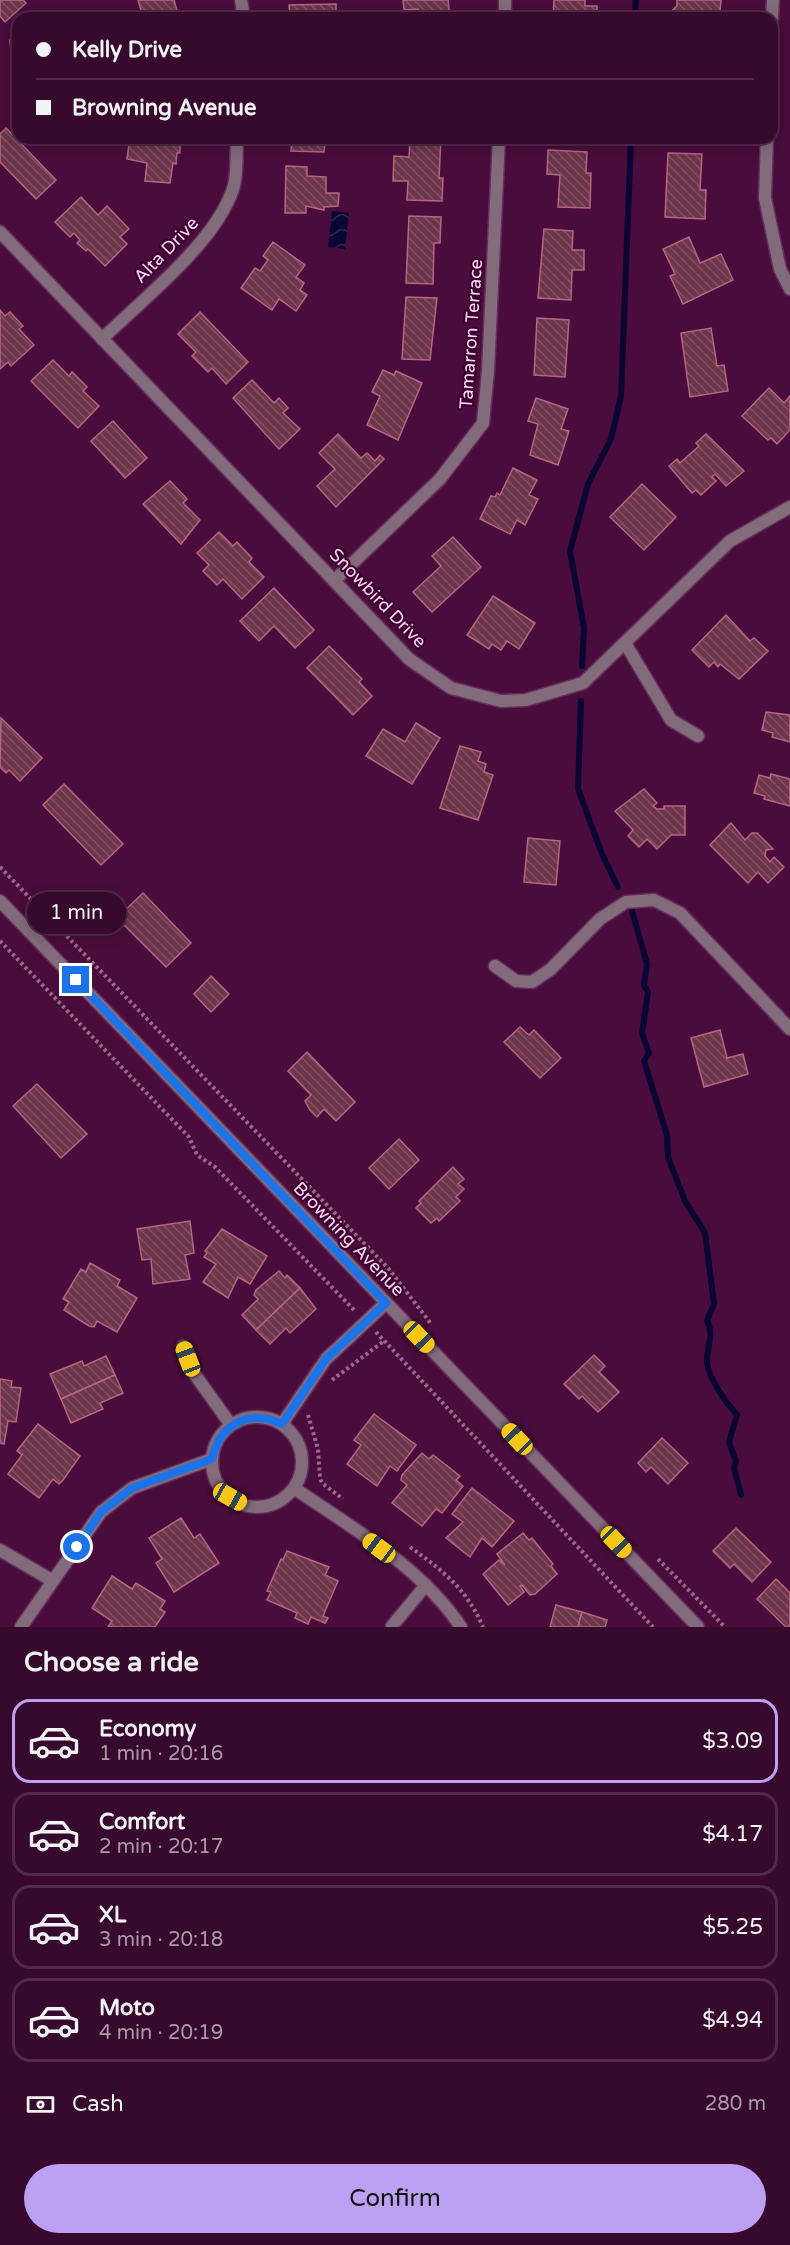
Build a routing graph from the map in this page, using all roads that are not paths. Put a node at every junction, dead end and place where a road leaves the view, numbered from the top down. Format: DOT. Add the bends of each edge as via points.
graph roads {
  1 [pos="237,144"];
  2 [pos="499,144"];
  3 [pos="767,144"];
  4 [pos="0,232"];
  5 [pos="790,289"];
  6 [pos="102,339"];
  7 [pos="790,507"];
  8 [pos="335,580"];
  9 [pos="625,643"];
  10 [pos="698,736"];
  11 [pos="0,901"];
  12 [pos="495,966"];
  13 [pos="790,1029"];
  14 [pos="386,1303"];
  15 [pos="183,1346"];
  16 [pos="282,1424"];
  17 [pos="231,1425"];
  18 [pos="212,1459"];
  19 [pos="294,1488"];
  20 [pos="0,1550"];
  21 [pos="53,1581"];
  22 [pos="426,1585"];
  23 [pos="392,1626"];
  24 [pos="21,1627"];
  25 [pos="461,1627"];
  26 [pos="698,1627"];
  1 -- 6 [label="street, Alta Drive" via="234,188 217,221 194,251"];
  2 -- 8 [label="street, Tamarron Terrace" via="483,423 440,479"];
  3 -- 5 [label="street" via="765,198 780,269"];
  4 -- 6 [label="street, Snowbird Drive"];
  6 -- 8 [label="street, Snowbird Drive"];
  7 -- 9 [label="street, Snowbird Drive" via="730,541"];
  8 -- 9 [label="street, Snowbird Drive" via="409,659 451,688 478,697 526,700 583,683"];
  9 -- 10 [label="street" via="671,720"];
  11 -- 14 [label="street, Browning Avenue"];
  12 -- 13 [label="street" via="516,981 532,982 551,969 600,919 626,902 654,900 680,913"];
  14 -- 16 [label="street" via="326,1359"];
  14 -- 26 [label="street, Browning Avenue"];
  15 -- 17 [label="street" via="193,1372"];
  16 -- 17 [label="street" via="256,1416"];
  16 -- 19 [label="street" via="300,1446 302,1467"];
  17 -- 18 [label="street" via="215,1446"];
  18 -- 19 [label="street" via="220,1487 242,1504 271,1505"];
  18 -- 21 [label="street" via="132,1488 101,1512"];
  19 -- 22 [label="street"];
  20 -- 21 [label="street"];
  21 -- 24 [label="street"];
  22 -- 23 [label="street"];
  22 -- 25 [label="street" via="444,1601"];
}
